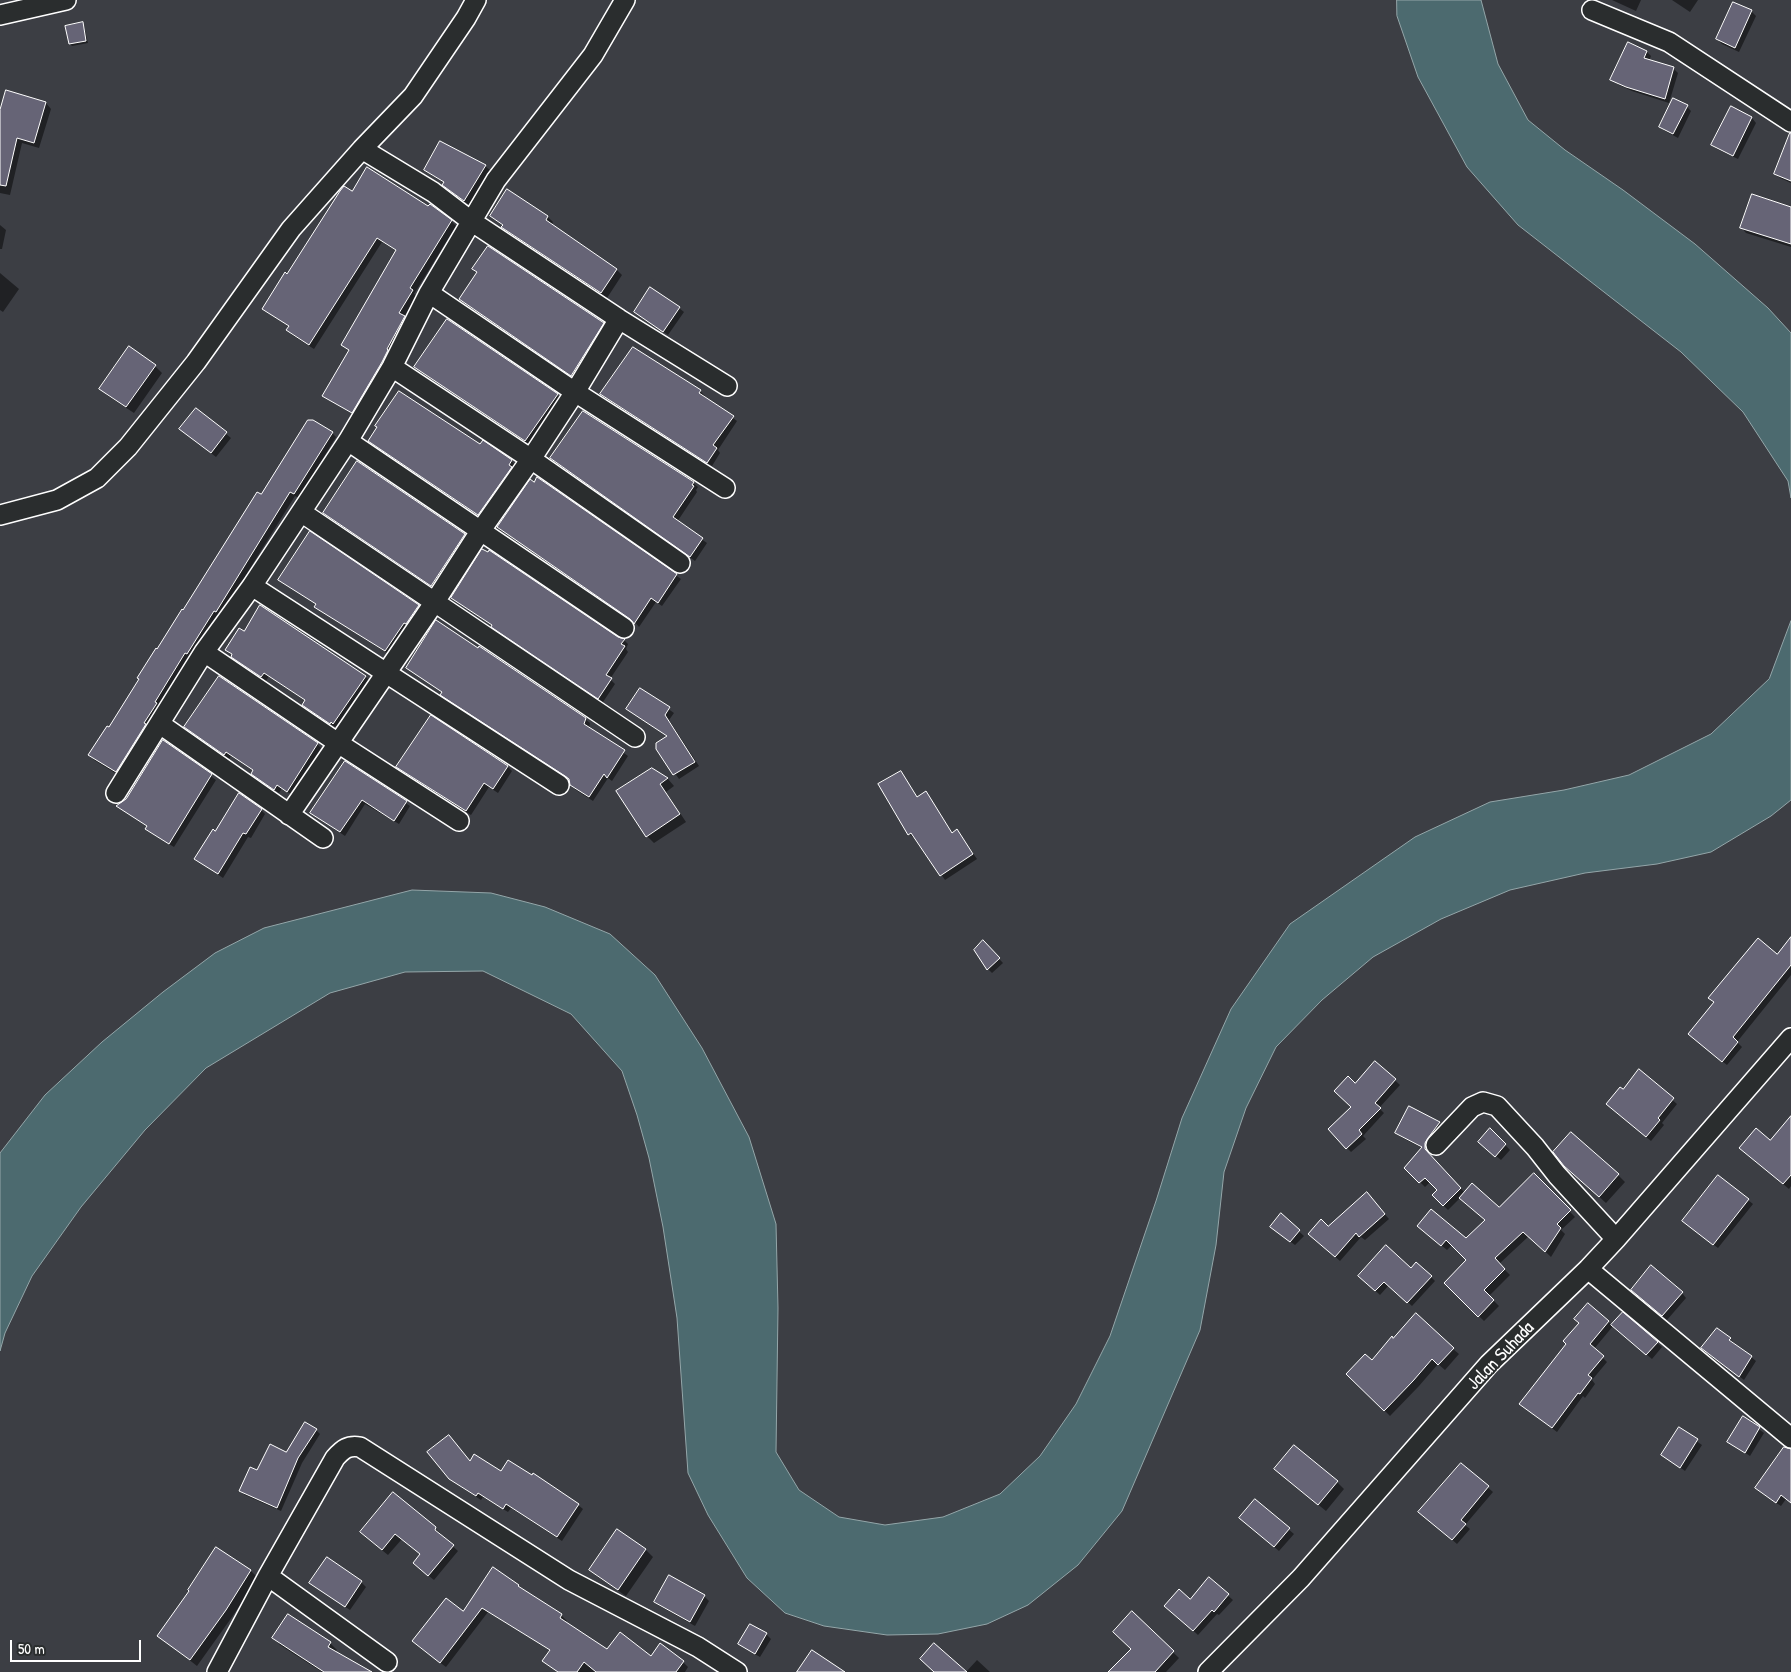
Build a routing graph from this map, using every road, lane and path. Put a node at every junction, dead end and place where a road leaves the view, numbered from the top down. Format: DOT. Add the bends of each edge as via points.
graph roads {
  1 [pos="3,0"];
  2 [pos="66,0"];
  3 [pos="476,0"];
  4 [pos="625,0"];
  5 [pos="0,5"];
  6 [pos="1592,10"];
  7 [pos="0,15"];
  8 [pos="1791,122"];
  9 [pos="362,149"];
  10 [pos="471,221"];
  11 [pos="429,293"];
  12 [pos="619,319"];
  13 [pos="392,367"];
  14 [pos="727,386"];
  15 [pos="574,392"];
  16 [pos="348,440"];
  17 [pos="531,459"];
  18 [pos="725,488"];
  19 [pos="301,512"];
  20 [pos="0,515"];
  21 [pos="481,530"];
  22 [pos="680,563"];
  23 [pos="252,586"];
  24 [pos="434,602"];
  25 [pos="624,628"];
  26 [pos="204,652"];
  27 [pos="386,672"];
  28 [pos="160,724"];
  29 [pos="635,736"];
  30 [pos="338,743"];
  31 [pos="559,785"];
  32 [pos="116,793"];
  33 [pos="289,815"];
  34 [pos="459,821"];
  35 [pos="323,838"];
  36 [pos="1791,1038"];
  37 [pos="1436,1145"];
  38 [pos="1616,1239"];
  39 [pos="1588,1269"];
  40 [pos="1791,1438"];
  41 [pos="268,1576"];
  42 [pos="387,1662"];
  43 [pos="217,1672"];
  44 [pos="738,1672"];
  45 [pos="1208,1672"];
  1 -- 5 [label="street"];
  2 -- 7 [label="street"];
  3 -- 9 [label="street" via="413,96"];
  4 -- 10 [label="street" via="594,55 496,180"];
  6 -- 8 [label="street" via="1670,42"];
  9 -- 10 [label="street" via="433,192"];
  9 -- 20 [label="street" via="291,229 196,362 110,466 97,478 57,500"];
  10 -- 11 [label="street"];
  10 -- 12 [label="street"];
  11 -- 13 [label="street"];
  11 -- 15 [label="street"];
  12 -- 14 [label="street"];
  12 -- 15 [label="street"];
  13 -- 16 [label="street"];
  13 -- 17 [label="street"];
  15 -- 17 [label="street"];
  15 -- 18 [label="street"];
  16 -- 19 [label="street"];
  16 -- 21 [label="street"];
  17 -- 21 [label="street"];
  17 -- 22 [label="street"];
  19 -- 23 [label="street"];
  19 -- 24 [label="street"];
  21 -- 24 [label="street"];
  21 -- 25 [label="street"];
  23 -- 26 [label="street"];
  23 -- 27 [label="street"];
  24 -- 27 [label="street"];
  24 -- 29 [label="street"];
  26 -- 28 [label="street"];
  26 -- 30 [label="street"];
  27 -- 30 [label="street"];
  27 -- 31 [label="street"];
  28 -- 32 [label="street"];
  28 -- 33 [label="street"];
  30 -- 33 [label="street"];
  30 -- 34 [label="street"];
  33 -- 35 [label="street"];
  36 -- 38 [label="street, Jalan Suhada"];
  37 -- 38 [label="street" via="1472,1107 1483,1102 1497,1106"];
  38 -- 39 [label="street, Jalan Suhada"];
  39 -- 40 [label="street"];
  39 -- 45 [label="street, Jalan Suhada" via="1489,1364 1302,1578"];
  41 -- 42 [label="street"];
  41 -- 43 [label="street"];
  41 -- 44 [label="street" via="335,1458 350,1446 360,1447 569,1580 698,1647"];
}
